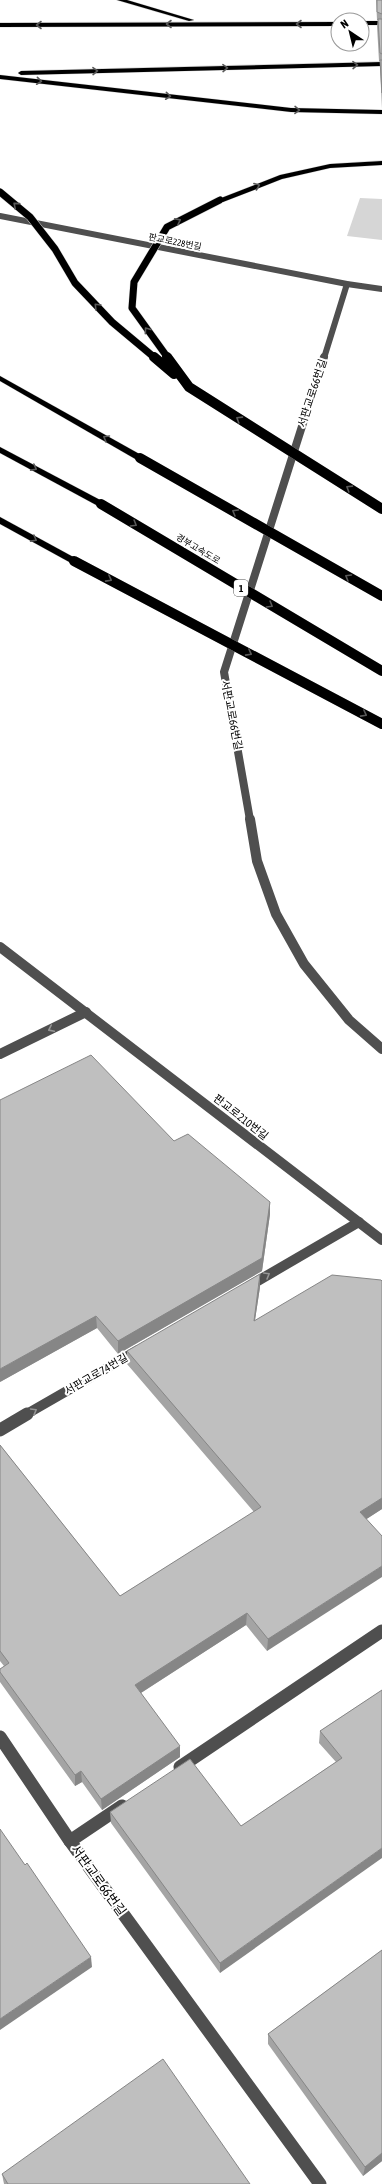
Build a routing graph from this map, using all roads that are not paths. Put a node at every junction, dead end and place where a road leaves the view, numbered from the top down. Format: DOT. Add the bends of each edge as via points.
graph roads {
  1 [pos="120,0"];
  2 [pos="370,23"];
  3 [pos="382,23"];
  4 [pos="206,24"];
  5 [pos="330,24"];
  6 [pos="0,25"];
  7 [pos="382,64"];
  8 [pos="0,74"];
  9 [pos="0,77"];
  10 [pos="382,112"];
  11 [pos="382,163"];
  12 [pos="0,192"];
  13 [pos="0,216"];
  14 [pos="347,284"];
  15 [pos="382,289"];
  16 [pos="0,378"];
  17 [pos="189,387"];
  18 [pos="0,450"];
  19 [pos="382,509"];
  20 [pos="0,520"];
  21 [pos="382,596"];
  22 [pos="382,672"];
  23 [pos="382,724"];
  24 [pos="0,947"];
  25 [pos="86,1012"];
  26 [pos="382,1049"];
  27 [pos="0,1054"];
  28 [pos="359,1222"];
  29 [pos="382,1240"];
  30 [pos="241,1290"];
  31 [pos="145,1346"];
  32 [pos="0,1430"];
  33 [pos="382,1631"];
  34 [pos="0,1738"];
  35 [pos="170,1774"];
  36 [pos="130,1801"];
  37 [pos="70,1841"];
  38 [pos="320,2184"];
  1 -- 4 [label="highway"];
  2 -- 3 [label="highway"];
  5 -- 4 [label="highway, one-way"];
  4 -- 6 [label="highway, one-way"];
  8 -- 7 [label="highway, one-way"];
  9 -- 10 [label="highway, one-way" via="291,110"];
  17 -- 11 [label="highway, one-way, bridge" via="132,308 134,282 167,227 220,200 280,177 323,167"];
  17 -- 12 [label="highway, one-way, bridge" via="112,322 75,283 30,217"];
  13 -- 14 [label="street, 판교로228번길"];
  14 -- 15 [label="street, 판교로228번길"];
  14 -- 26 [label="street, 서판교로66번길" via="224,672 257,861 276,914 304,964 349,1020"];
  21 -- 16 [label="highway, one-way, bridge"];
  19 -- 17 [label="highway, one-way, bridge"];
  18 -- 22 [label="highway, 경부고속도로 / 1, one-way, bridge" via="101,504"];
  20 -- 23 [label="highway, one-way, bridge"];
  24 -- 25 [label="street, 판교로210번길"];
  25 -- 27 [label="street, one-way"];
  25 -- 28 [label="street, 판교로210번길"];
  28 -- 29 [label="street, 판교로210번길"];
  30 -- 28 [label="street, one-way"];
  32 -- 31 [label="street, 서판교로74번길, one-way"];
  33 -- 35 [label="street"];
  34 -- 37 [label="street"];
  36 -- 37 [label="street, 서판교로66번길"];
  37 -- 38 [label="street, 서판교로66번길"];
}
